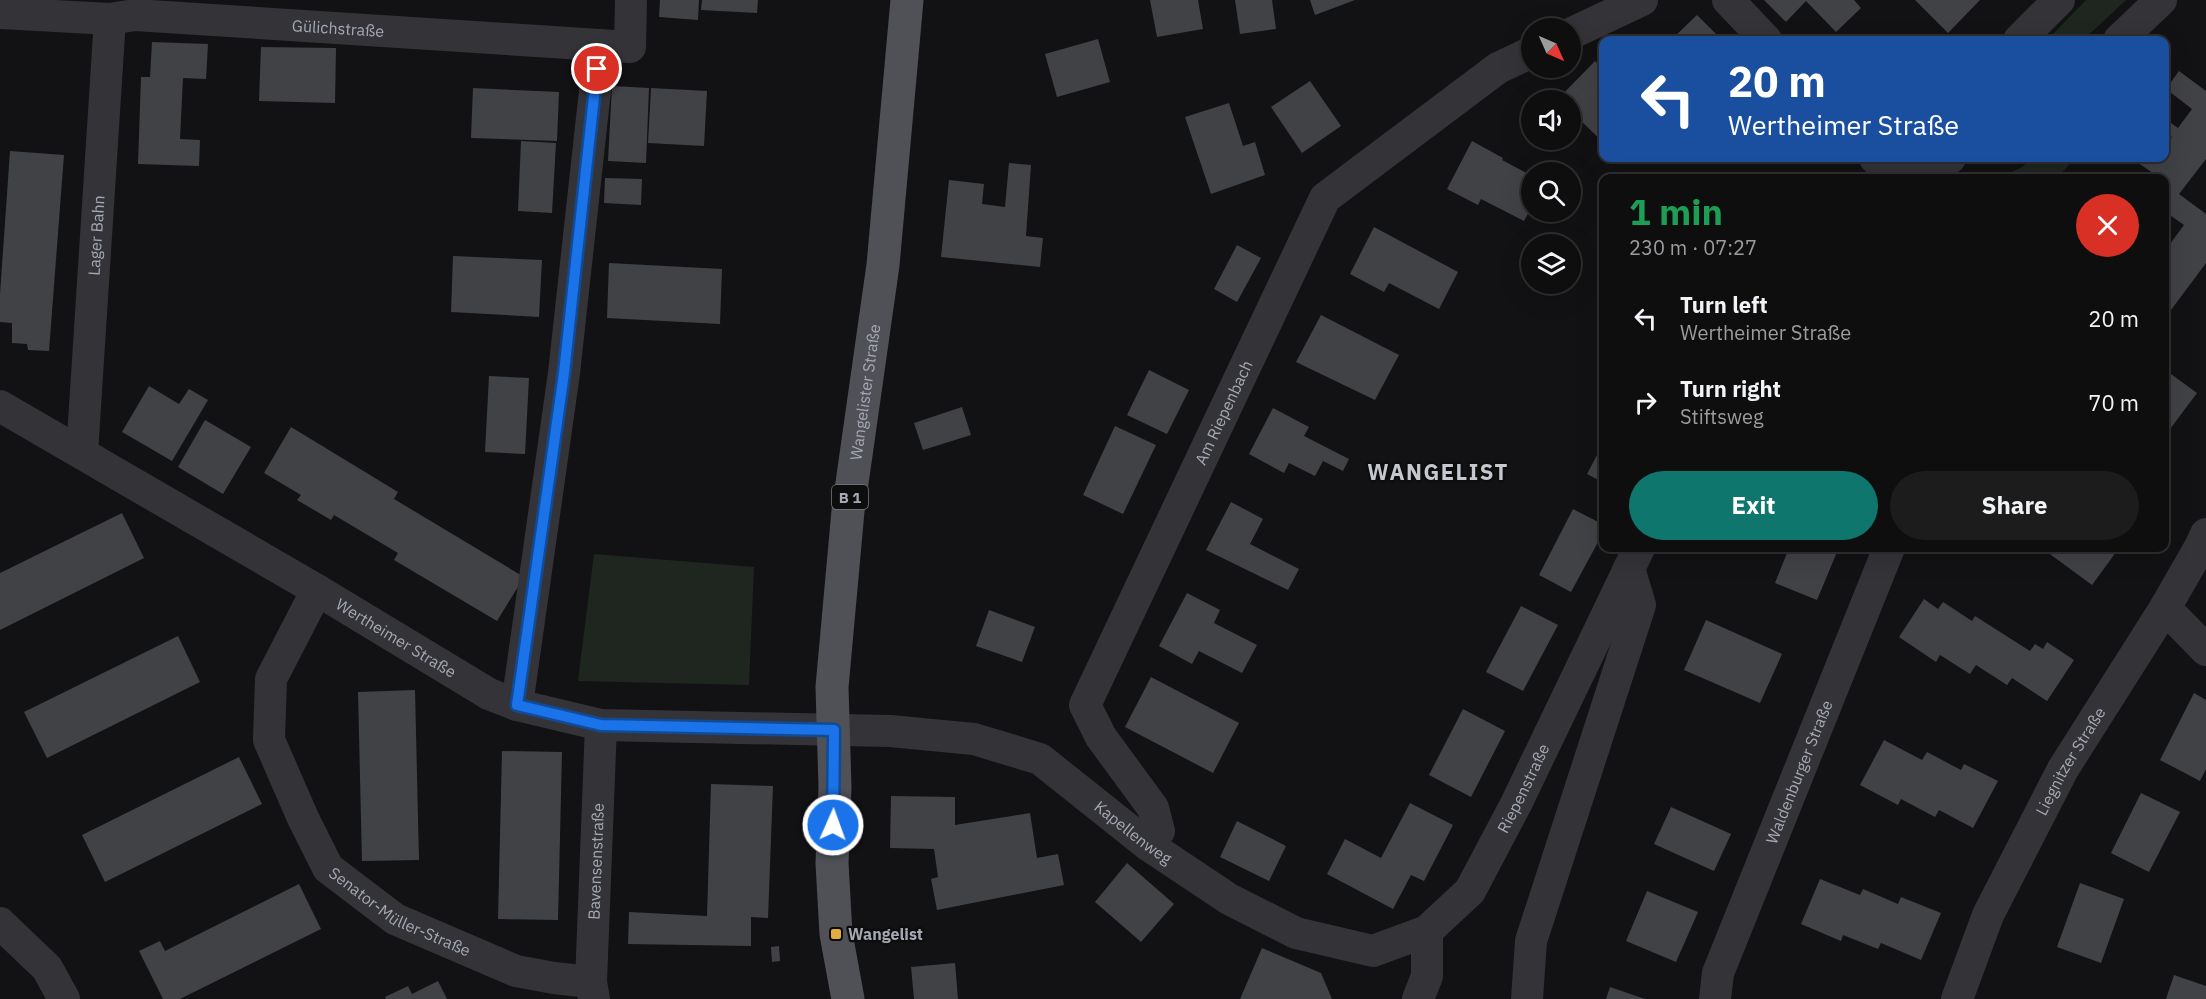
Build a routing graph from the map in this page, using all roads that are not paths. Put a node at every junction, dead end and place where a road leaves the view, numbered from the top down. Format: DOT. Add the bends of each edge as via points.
graph roads {
  1 [pos="631,0"];
  2 [pos="907,0"];
  3 [pos="1642,0"];
  4 [pos="1728,0"];
  5 [pos="2059,0"];
  6 [pos="2161,0"];
  7 [pos="127,11"];
  8 [pos="0,13"];
  9 [pos="1581,29"];
  10 [pos="1762,36"];
  11 [pos="2023,36"];
  12 [pos="2123,36"];
  13 [pos="600,45"];
  14 [pos="1521,57"];
  15 [pos="1929,162"];
  16 [pos="1893,169"];
  17 [pos="0,406"];
  18 [pos="81,453"];
  19 [pos="2206,534"];
  20 [pos="1887,552"];
  21 [pos="1634,558"];
  22 [pos="317,590"];
  23 [pos="2165,608"];
  24 [pos="2206,650"];
  25 [pos="517,705"];
  26 [pos="601,725"];
  27 [pos="834,730"];
  28 [pos="1148,845"];
  29 [pos="0,923"];
  30 [pos="1427,931"];
  31 [pos="592,990"];
  32 [pos="64,999"];
  33 [pos="848,999"];
  34 [pos="1418,999"];
  35 [pos="1527,999"];
  36 [pos="1715,999"];
  37 [pos="1957,999"];
  1 -- 13 [label="street, Gülichstraße" via="630,47"];
  2 -- 27 [label="main road, Wangelister Straße / B 1" via="883,266 848,511 832,687"];
  3 -- 9 [label="street"];
  4 -- 10 [label="street"];
  5 -- 11 [label="street"];
  6 -- 12 [label="street"];
  7 -- 8 [label="street, Gülichstraße"];
  7 -- 13 [label="street, Gülichstraße"];
  7 -- 18 [label="street, Lager Bahn"];
  13 -- 25 [label="street" via="564,373"];
  14 -- 28 [label="street, Am Riepenbach" via="1498,68 1325,198 1085,705 1101,738 1153,808 1159,831"];
  15 -- 16 [label="street"];
  17 -- 18 [label="street, Wertheimer Straße"];
  18 -- 22 [label="street, Wertheimer Straße"];
  19 -- 23 [label="street, Liegnitzer Straße"];
  20 -- 36 [label="street, Waldenburger Straße" via="1726,952 1718,973"];
  21 -- 30 [label="street, Riepenstraße" via="1470,891"];
  21 -- 35 [label="street, Riepenstraße" via="1640,605 1531,941"];
  22 -- 25 [label="street, Wertheimer Straße" via="489,694"];
  22 -- 31 [label="street, Senator-Müller-Straße" via="271,679 269,741 328,868 395,919 516,971"];
  23 -- 24 [label="street"];
  23 -- 37 [label="street, Liegnitzer Straße" via="2063,769 1988,915"];
  25 -- 26 [label="street, Wertheimer Straße"];
  26 -- 27 [label="street, Wertheimer Straße"];
  26 -- 31 [label="street, Bavensenstraße"];
  27 -- 28 [label="street, Kapellenweg" via="974,739 1040,759"];
  27 -- 33 [label="main road, Wangelister Straße / B 1" via="832,863 836,934"];
  28 -- 30 [label="street, Kapellenweg" via="1228,899 1296,933 1373,951"];
  29 -- 32 [label="street" via="47,968"];
  30 -- 34 [label="street" via="1427,976"];
}
